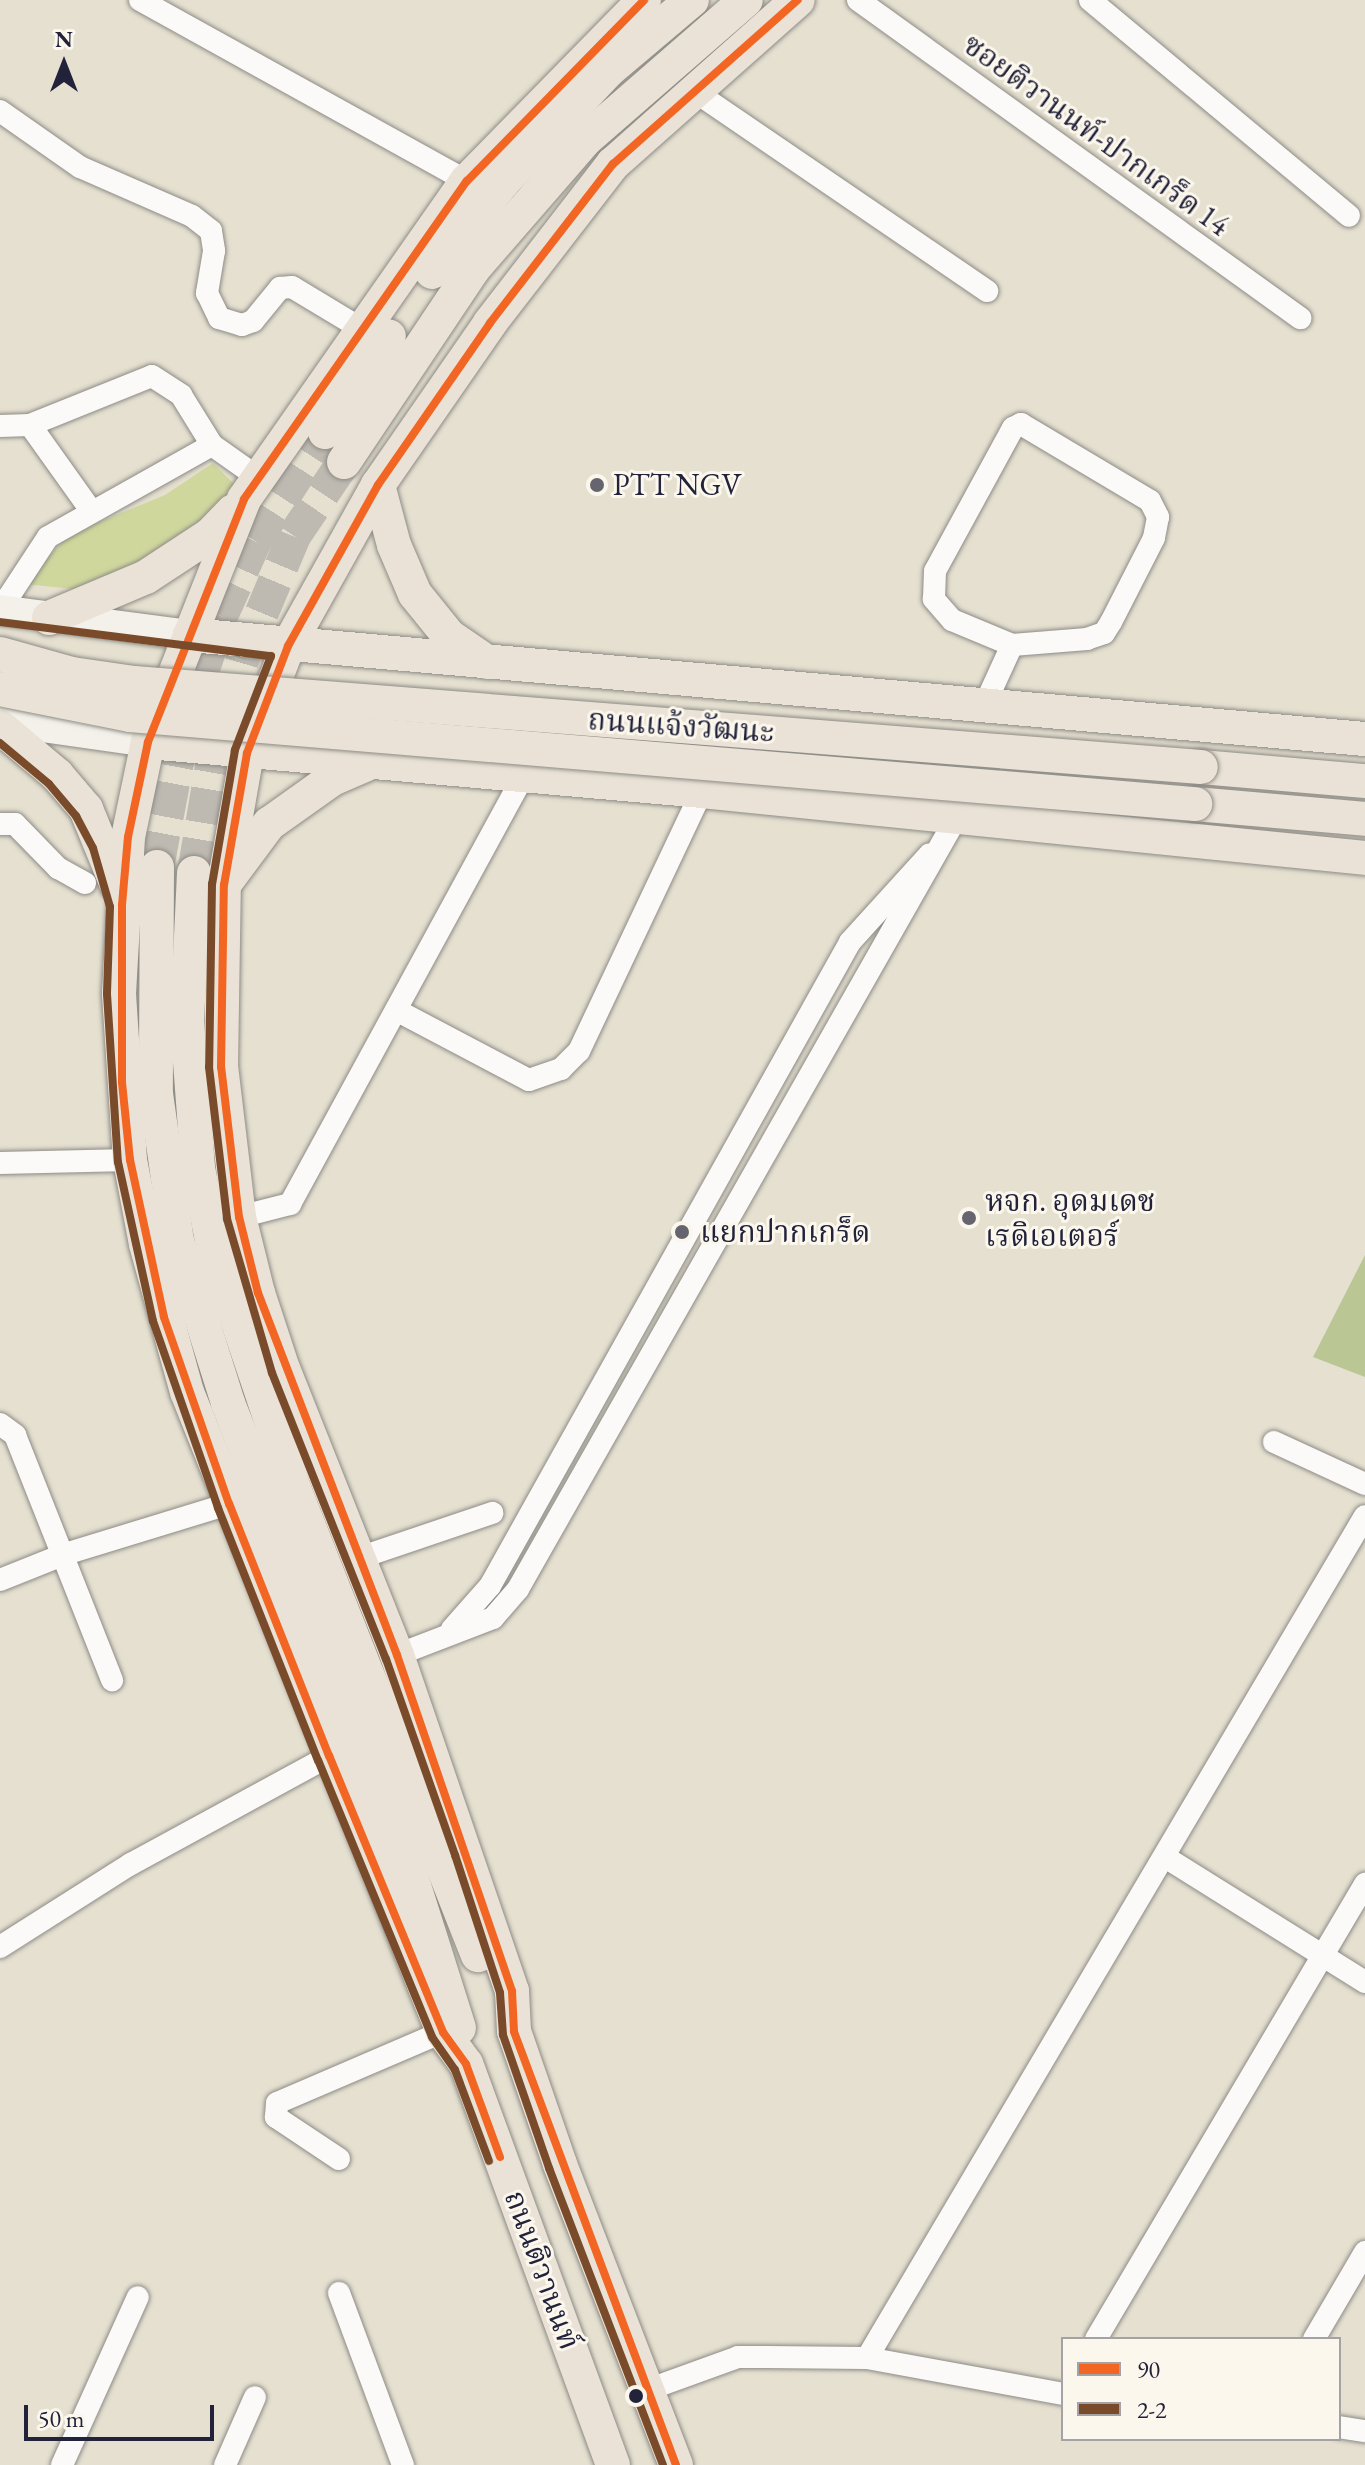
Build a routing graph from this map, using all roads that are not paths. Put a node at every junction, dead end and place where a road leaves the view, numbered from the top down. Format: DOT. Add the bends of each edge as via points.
graph roads {
  1 [pos="140,0"];
  2 [pos="644,0"];
  3 [pos="692,0"];
  4 [pos="746,0"];
  5 [pos="798,0"];
  6 [pos="858,0"];
  7 [pos="1090,0"];
  8 [pos="694,91"];
  9 [pos="0,111"];
  10 [pos="467,181"];
  11 [pos="1349,216"];
  12 [pos="987,291"];
  13 [pos="1300,318"];
  14 [pos="365,331"];
  15 [pos="30,425"];
  16 [pos="0,426"];
  17 [pos="325,432"];
  18 [pos="212,445"];
  19 [pos="344,462"];
  20 [pos="378,485"];
  21 [pos="252,489"];
  22 [pos="90,509"];
  23 [pos="0,610"];
  24 [pos="49,618"];
  25 [pos="190,635"];
  26 [pos="1012,645"];
  27 [pos="288,646"];
  28 [pos="0,654"];
  29 [pos="488,663"];
  30 [pos="753,684"];
  31 [pos="0,689"];
  32 [pos="985,704"];
  33 [pos="0,724"];
  34 [pos="1365,739"];
  35 [pos="148,742"];
  36 [pos="247,753"];
  37 [pos="366,764"];
  38 [pos="524,775"];
  39 [pos="1365,781"];
  40 [pos="702,791"];
  41 [pos="754,796"];
  42 [pos="1365,819"];
  43 [pos="0,824"];
  44 [pos="948,832"];
  45 [pos="1365,858"];
  46 [pos="157,867"];
  47 [pos="209,879"];
  48 [pos="85,883"];
  49 [pos="122,905"];
  50 [pos="396,1010"];
  51 [pos="799,1031"];
  52 [pos="827,1048"];
  53 [pos="130,1160"];
  54 [pos="0,1163"];
  55 [pos="239,1217"];
  56 [pos="0,1424"];
  57 [pos="1274,1442"];
  58 [pos="1365,1484"];
  59 [pos="229,1504"];
  60 [pos="492,1513"];
  61 [pos="1365,1516"];
  62 [pos="65,1554"];
  63 [pos="356,1559"];
  64 [pos="0,1580"];
  65 [pos="442,1638"];
  66 [pos="397,1655"];
  67 [pos="112,1680"];
  68 [pos="329,1756"];
  69 [pos="1165,1857"];
  70 [pos="1365,1884"];
  71 [pos="0,1947"];
  72 [pos="1322,1957"];
  73 [pos="1365,1982"];
  74 [pos="514,2031"];
  75 [pos="443,2032"];
  76 [pos="466,2064"];
  77 [pos="339,2159"];
  78 [pos="1365,2252"];
  79 [pos="339,2293"];
  80 [pos="138,2297"];
  81 [pos="1097,2337"];
  82 [pos="1315,2337"];
  83 [pos="867,2358"];
  84 [pos="647,2390"];
  85 [pos="1061,2394"];
  86 [pos="255,2397"];
  87 [pos="1341,2427"];
  88 [pos="1365,2431"];
  89 [pos="62,2465"];
  90 [pos="225,2465"];
  91 [pos="403,2465"];
  92 [pos="613,2465"];
  93 [pos="676,2465"];
  1 -- 10 [label="street"];
  2 -- 10 [label="main road, ถนนติวานนท์"];
  3 -- 17 [label="main road" via="610,69 503,182 446,251"];
  4 -- 19 [label="main road" via="585,140 473,269"];
  5 -- 8 [label="main road, ถนนติวานนท์"];
  6 -- 13 [label="street, ซอยติวานนท์-ปากเกร็ด 14"];
  7 -- 11 [label="street"];
  8 -- 12 [label="street"];
  8 -- 20 [label="main road, ถนนติวานนท์" via="613,164 490,323"];
  9 -- 14 [label="street" via="80,167 192,216 211,231 214,251 207,293 219,318 242,325 253,321 280,288 292,287"];
  10 -- 14 [label="main road, ถนนติวานนท์"];
  14 -- 21 [label="main road, ถนนติวานนท์"];
  15 -- 16 [label="street"];
  15 -- 18 [label="street" via="152,376 181,395"];
  15 -- 22 [label="street"];
  18 -- 21 [label="street"];
  18 -- 22 [label="street"];
  20 -- 27 [label="main road, ถนนติวานนท์"];
  20 -- 29 [label="main road" via="394,545 415,594 449,636"];
  21 -- 24 [label="main road" via="210,535 146,577"];
  21 -- 25 [label="main road, ถนนติวานนท์"];
  22 -- 23 [label="street" via="48,537"];
  23 -- 24 [label="main road, ถนนแจ้งวัฒนะ"];
  24 -- 25 [label="main road, ถนนแจ้งวัฒนะ"];
  25 -- 27 [label="main road, ถนนแจ้งวัฒนะ"];
  25 -- 35 [label="main road, ถนนติวานนท์"];
  26 -- 26 [label="street" via="1104,633 1154,538 1158,517 1150,501 1021,424 1013,428 933,584 934,599 952,620"];
  26 -- 32 [label="street"];
  27 -- 29 [label="main road, ถนนแจ้งวัฒนะ"];
  27 -- 36 [label="main road, ถนนติวานนท์"];
  28 -- 39 [label="main road, ถนนแจ้งวัฒนะ, bridge" via="72,674 134,683"];
  29 -- 30 [label="main road, ถนนแจ้งวัฒนะ"];
  30 -- 32 [label="main road, ถนนแจ้งวัฒนะ"];
  30 -- 41 [label="main road" via="717,731 718,761 726,779"];
  31 -- 42 [label="main road, ถนนแจ้งวัฒนะ, bridge" via="130,715"];
  32 -- 34 [label="main road, ถนนแจ้งวัฒนะ"];
  33 -- 35 [label="main road, ถนนแจ้งวัฒนะ"];
  33 -- 49 [label="main road" via="86,809 104,843"];
  35 -- 36 [label="main road, ถนนแจ้งวัฒนะ"];
  35 -- 49 [label="main road, ถนนติวานนท์" via="128,837"];
  36 -- 37 [label="main road, ถนนแจ้งวัฒนะ"];
  36 -- 47 [label="main road, ถนนติวานนท์"];
  37 -- 38 [label="main road, ถนนแจ้งวัฒนะ"];
  37 -- 47 [label="main road" via="332,779 269,824"];
  38 -- 40 [label="main road, ถนนแจ้งวัฒนะ"];
  38 -- 50 [label="street"];
  40 -- 41 [label="main road, ถนนแจ้งวัฒนะ"];
  40 -- 50 [label="street" via="579,1051 561,1069 529,1080"];
  41 -- 44 [label="main road, ถนนแจ้งวัฒนะ"];
  43 -- 48 [label="street" via="15,824 58,868"];
  44 -- 45 [label="main road, ถนนแจ้งวัฒนะ"];
  44 -- 51 [label="street" via="871,913"];
  44 -- 52 [label="street"];
  46 -- 76 [label="main road" via="156,1094 177,1241 228,1403 406,1860 455,2001"];
  47 -- 55 [label="main road, ถนนติวานนท์" via="221,1067"];
  47 -- 74 [label="main road" via="187,953 198,1168 217,1264 295,1491 492,1993"];
  49 -- 53 [label="main road, ถนนติวานนท์" via="119,993"];
  50 -- 55 [label="street" via="290,1204"];
  51 -- 52 [label="street"];
  51 -- 65 [label="street" via="490,1586"];
  52 -- 65 [label="street" via="518,1589 493,1618"];
  53 -- 54 [label="street"];
  53 -- 59 [label="main road, ถนนติวานนท์" via="164,1317"];
  55 -- 63 [label="main road, ถนนติวานนท์" via="283,1369"];
  56 -- 62 [label="street" via="15,1435"];
  57 -- 58 [label="street"];
  59 -- 62 [label="street"];
  59 -- 68 [label="main road, ถนนติวานนท์"];
  60 -- 63 [label="street"];
  61 -- 69 [label="street"];
  62 -- 64 [label="street"];
  62 -- 67 [label="street"];
  63 -- 66 [label="main road, ถนนติวานนท์"];
  65 -- 66 [label="street"];
  66 -- 74 [label="main road, ถนนติวานนท์" via="512,1991"];
  68 -- 71 [label="street" via="131,1864"];
  68 -- 75 [label="main road, ถนนติวานนท์"];
  69 -- 72 [label="street"];
  69 -- 83 [label="street"];
  70 -- 72 [label="street"];
  72 -- 73 [label="street"];
  72 -- 81 [label="street"];
  74 -- 84 [label="main road, ถนนติวานนท์"];
  75 -- 76 [label="main road, ถนนติวานนท์"];
  75 -- 77 [label="street" via="277,2103 276,2117"];
  76 -- 92 [label="main road, ถนนติวานนท์"];
  78 -- 82 [label="street"];
  79 -- 91 [label="street"];
  80 -- 89 [label="street"];
  83 -- 84 [label="street" via="738,2357"];
  83 -- 85 [label="street"];
  84 -- 93 [label="main road, ถนนติวานนท์"];
  86 -- 90 [label="street"];
  87 -- 88 [label="street"];
}
